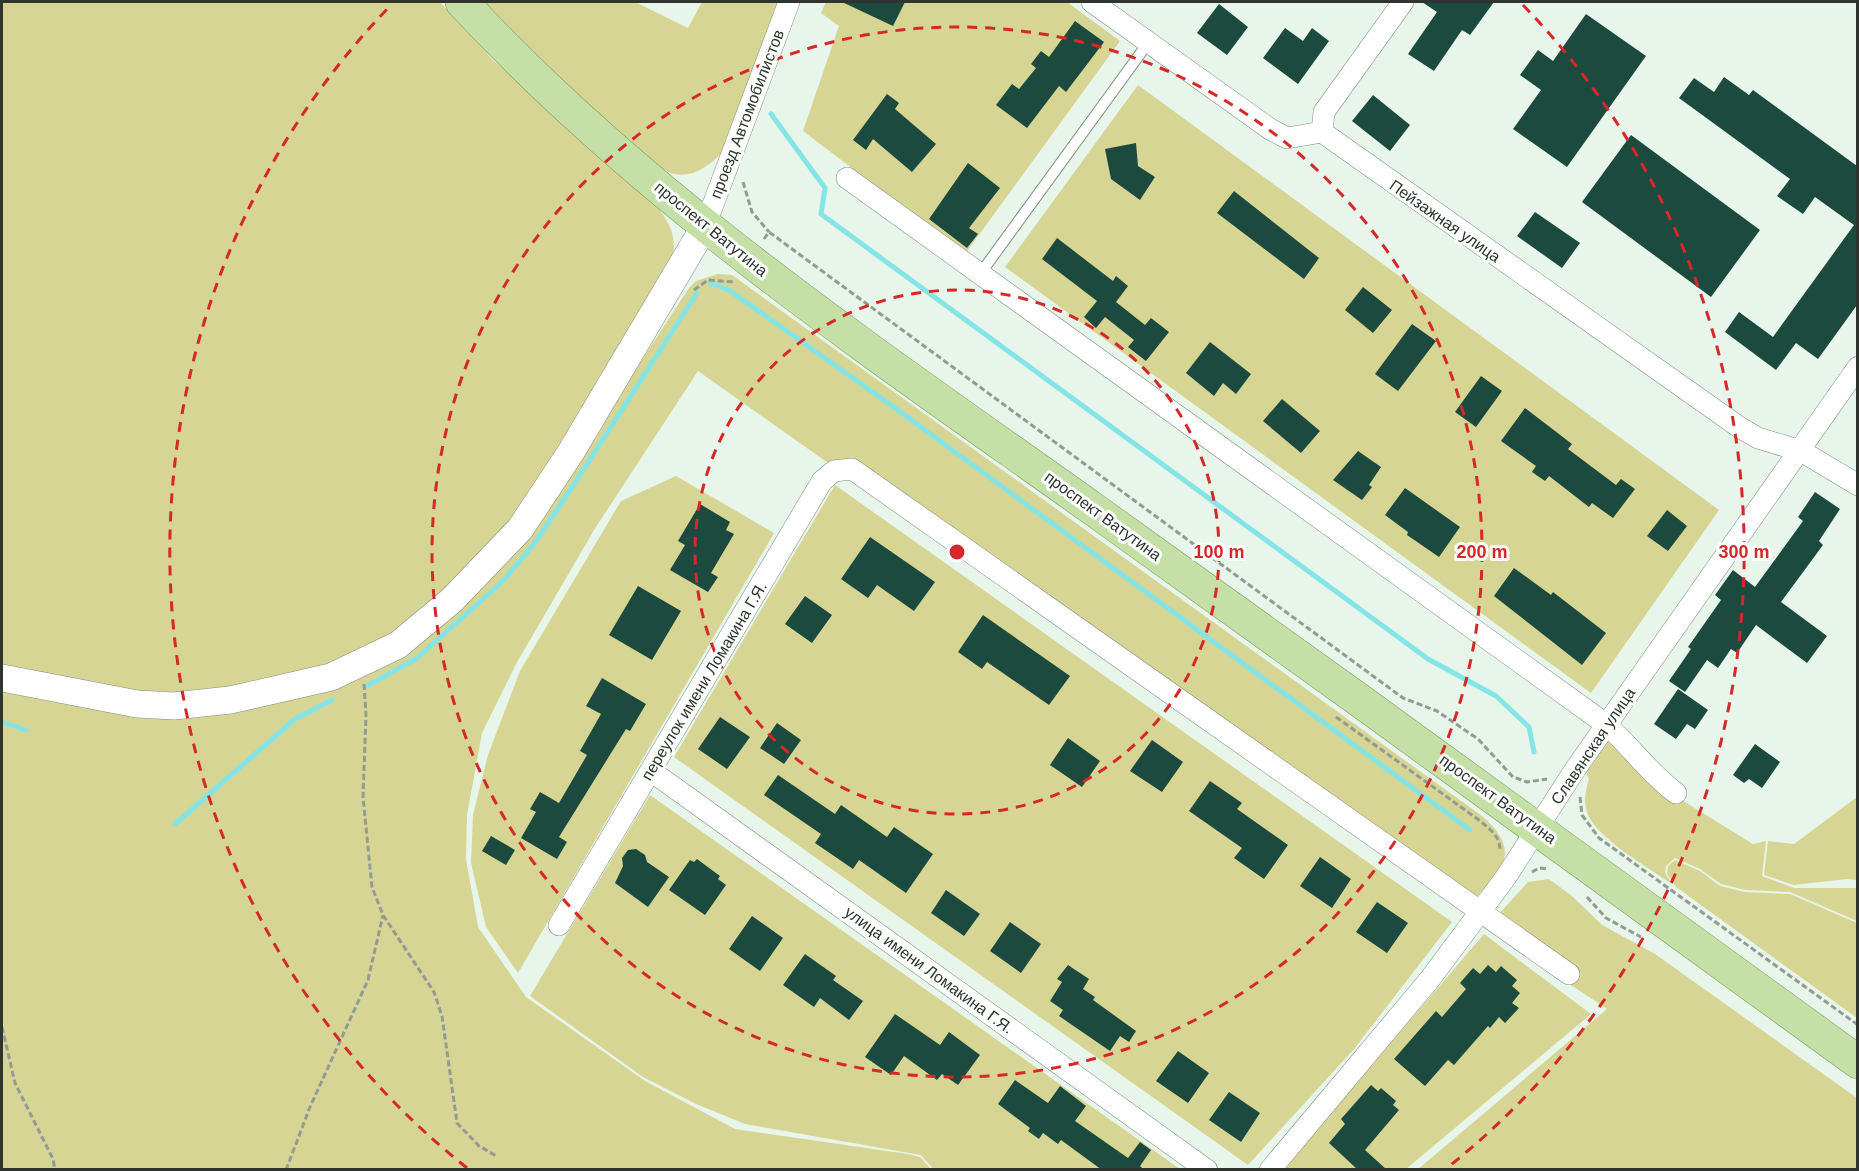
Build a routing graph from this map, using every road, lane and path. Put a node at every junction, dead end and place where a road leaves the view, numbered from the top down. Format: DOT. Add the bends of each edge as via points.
graph roads {
  1 [pos="462,2"];
  2 [pos="789,2"];
  3 [pos="1092,2"];
  4 [pos="1403,2"];
  5 [pos="1148,43"];
  6 [pos="1322,132"];
  7 [pos="847,178"];
  8 [pos="705,226"];
  9 [pos="764,239"];
  10 [pos="980,274"];
  11 [pos="734,282"];
  12 [pos="691,293"];
  13 [pos="1857,367"];
  14 [pos="1801,451"];
  15 [pos="1857,485"];
  16 [pos="2,678"];
  17 [pos="355,682"];
  18 [pos="1607,725"];
  19 [pos="651,771"];
  20 [pos="1548,778"];
  21 [pos="1582,788"];
  22 [pos="1676,793"];
  23 [pos="1538,828"];
  24 [pos="1482,910"];
  25 [pos="383,915"];
  26 [pos="559,925"];
  27 [pos="1569,974"];
  28 [pos="1857,1025"];
  29 [pos="2,1027"];
  30 [pos="1857,1062"];
  31 [pos="498,1157"];
  32 [pos="55,1170"];
  33 [pos="286,1170"];
  34 [pos="1207,1170"];
  35 [pos="1270,1170"];
  1 -- 8 [label="main road, проспект Ватутина" via="611,147"];
  2 -- 8 [label="street, проезд Автомобилистов"];
  3 -- 5 [label="street"];
  4 -- 6 [label="street" via="1324,112"];
  5 -- 6 [label="street" via="1287,138"];
  5 -- 10 [label="lane"];
  6 -- 14 [label="street, Пейзажная улица" via="1739,427 1758,438"];
  7 -- 10 [label="street"];
  8 -- 16 [label="street" via="571,452 520,529 452,600 398,645 331,677 230,700 174,706 137,704"];
  8 -- 23 [label="main road, проспект Ватутина" via="960,415"];
  9 -- 20 [label="path" via="769,232 1403,698 1437,711 1478,739 1513,777 1527,782"];
  10 -- 18 [label="street"];
  11 -- 12 [label="path" via="708,280"];
  13 -- 14 [label="street, Славянская улица"];
  14 -- 15 [label="street, Пейзажная улица"];
  14 -- 18 [label="street, Славянская улица"];
  17 -- 25 [label="path" via="364,679 363,797 372,887"];
  18 -- 22 [label="street" via="1656,778"];
  18 -- 23 [label="street, Славянская улица"];
  19 -- 24 [label="street, переулок имени Ломакина Г.Я." via="822,482 834,471 852,469"];
  19 -- 26 [label="street, переулок имени Ломакина Г.Я."];
  19 -- 34 [label="street, улица имени Ломакина Г.Я."];
  21 -- 28 [label="path" via="1582,815 1599,838"];
  23 -- 24 [label="street, Славянская улица"];
  23 -- 30 [label="main road, проспект Ватутина"];
  24 -- 27 [label="street"];
  24 -- 35 [label="street, Славянская улица" via="1430,979"];
  25 -- 31 [label="path" via="434,992 442,1016 457,1123 479,1146"];
  25 -- 33 [label="path" via="368,980"];
  29 -- 32 [label="path" via="15,1083"];
}
